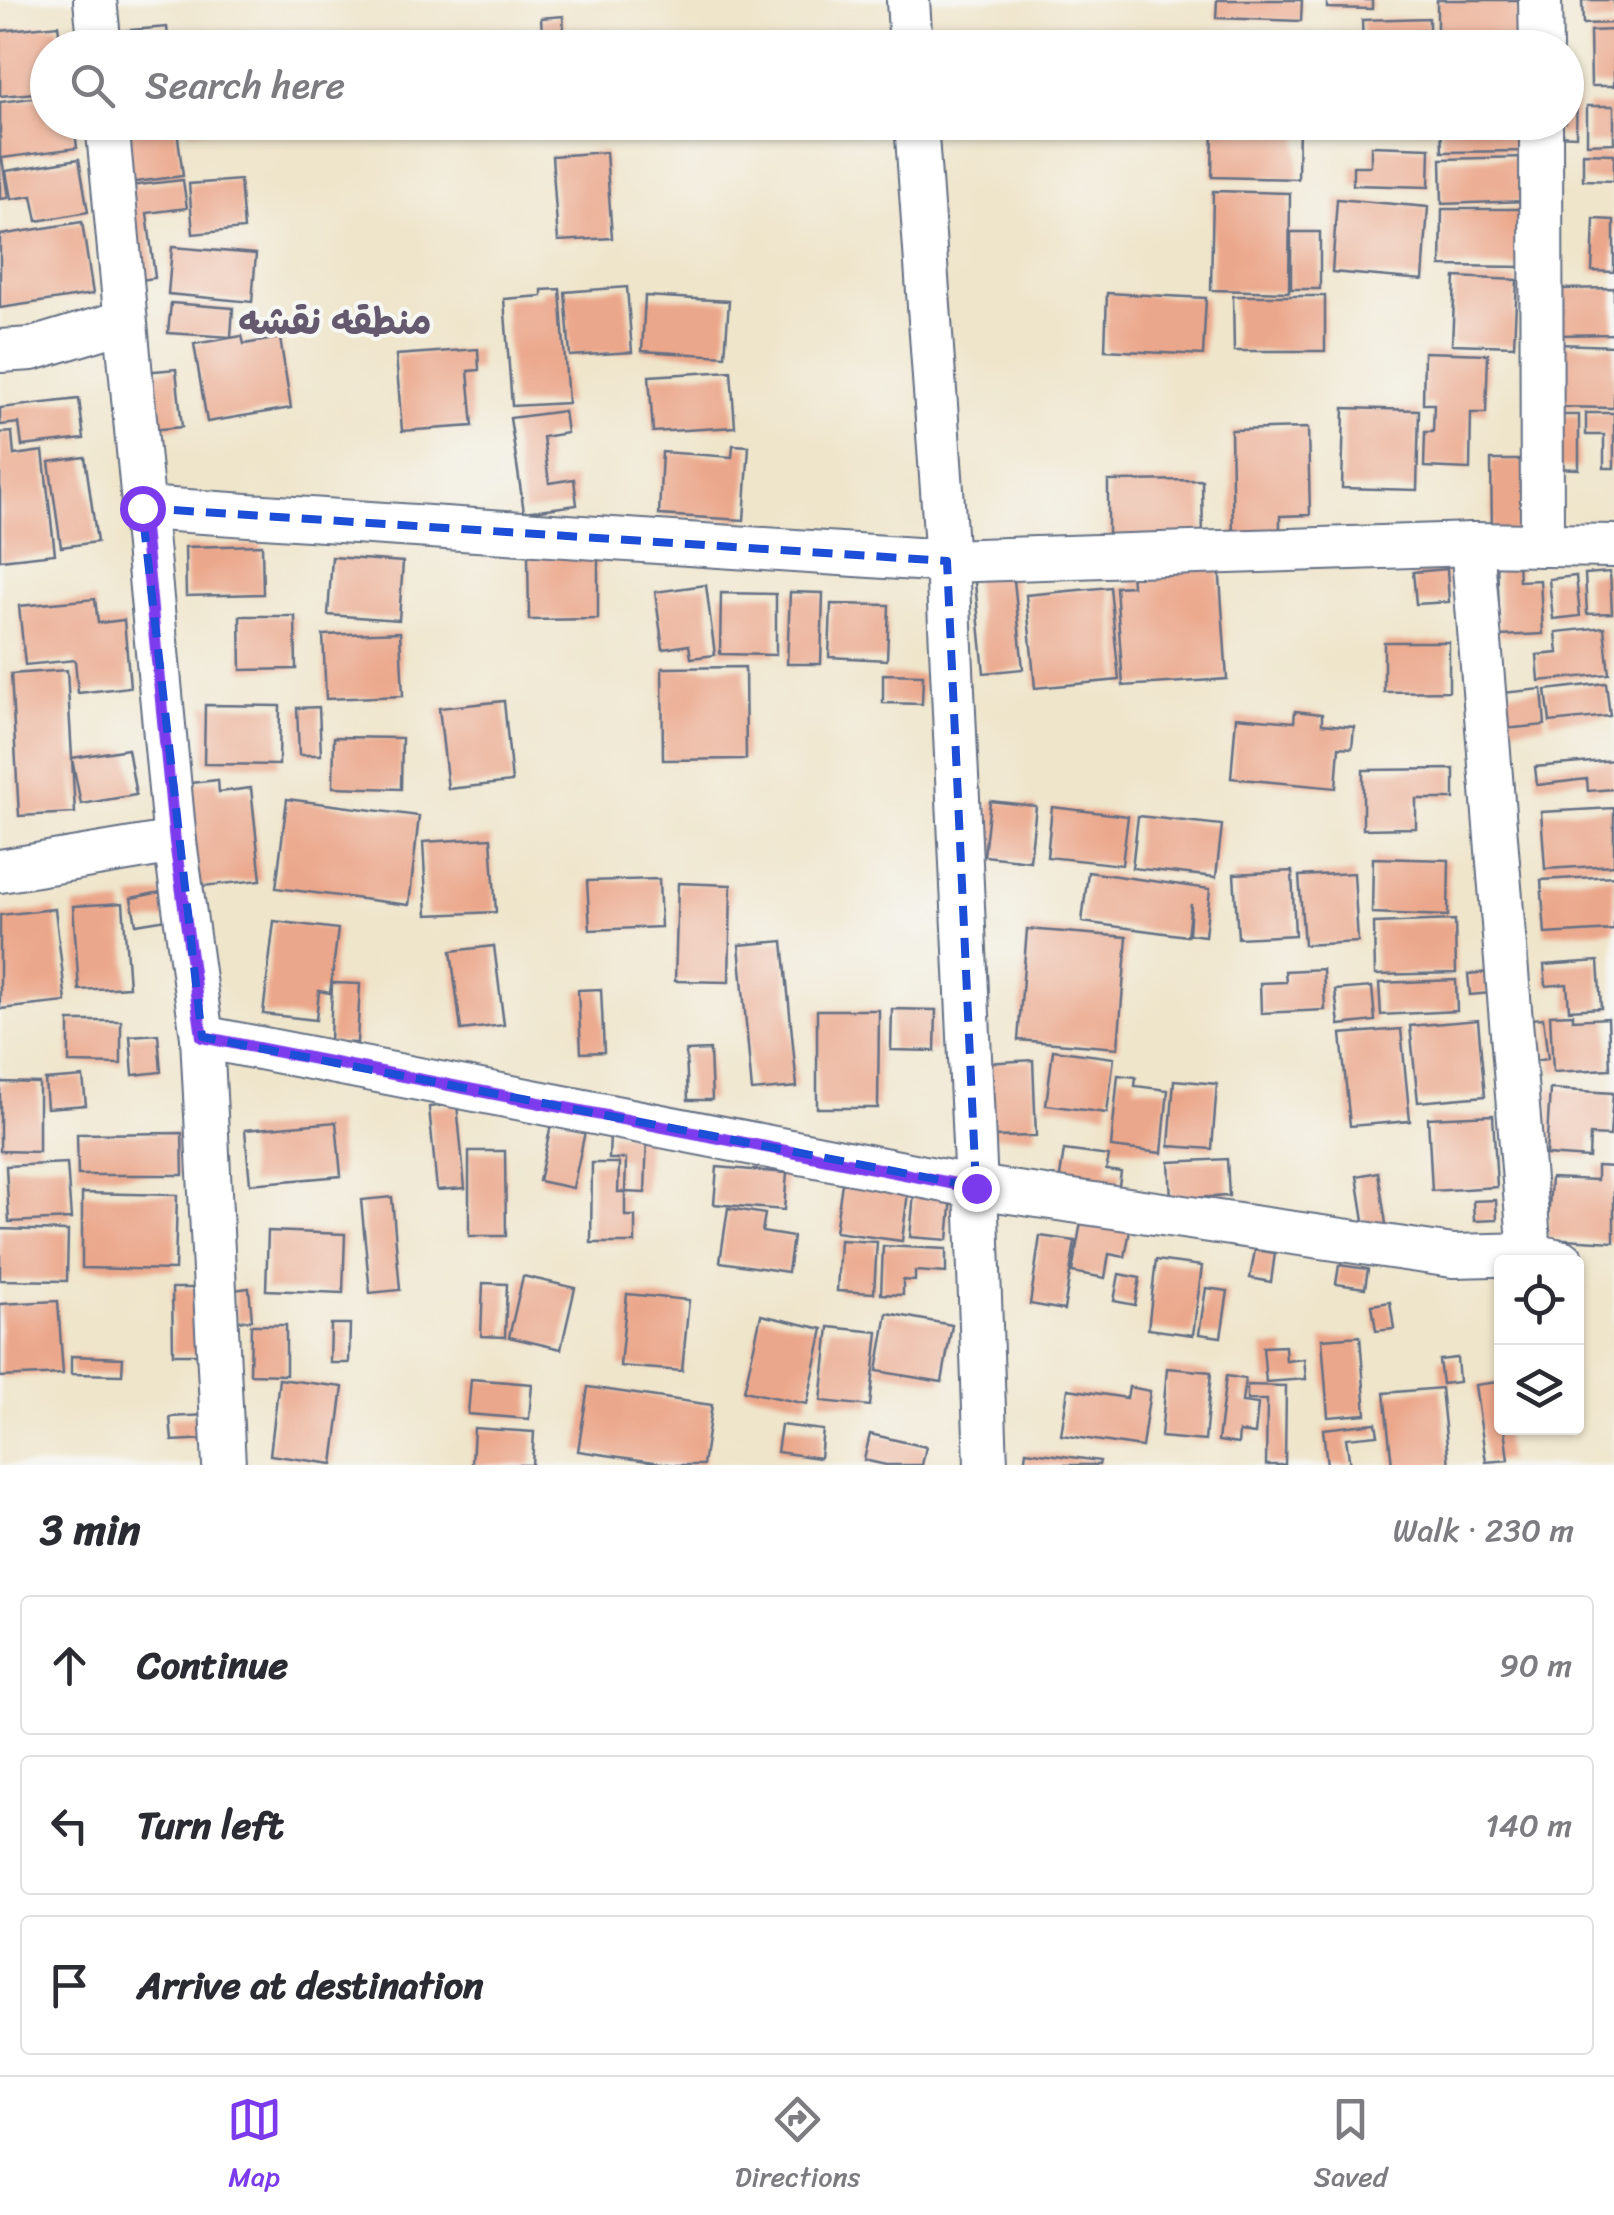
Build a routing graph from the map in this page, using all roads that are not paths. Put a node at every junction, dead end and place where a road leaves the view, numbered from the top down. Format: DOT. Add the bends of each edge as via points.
graph roads {
  1 [pos="95,0"];
  2 [pos="908,0"];
  3 [pos="1540,0"];
  4 [pos="98,30"];
  5 [pos="910,30"];
  6 [pos="1540,30"];
  7 [pos="109,140"];
  8 [pos="917,140"];
  9 [pos="1541,140"];
  10 [pos="126,321"];
  11 [pos="0,351"];
  12 [pos="142,508"];
  13 [pos="1472,544"];
  14 [pos="1542,545"];
  15 [pos="1614,546"];
  16 [pos="947,561"];
  17 [pos="175,842"];
  18 [pos="0,871"];
  19 [pos="202,1037"];
  20 [pos="976,1188"];
  21 [pos="1563,1255"];
  22 [pos="1494,1259"];
  23 [pos="224,1465"];
  24 [pos="986,1465"];
  1 -- 4 [label="street"];
  2 -- 5 [label="street"];
  3 -- 6 [label="street"];
  7 -- 10 [label="street"];
  8 -- 16 [label="street"];
  9 -- 14 [label="street"];
  10 -- 11 [label="street" via="32,349"];
  10 -- 12 [label="street"];
  12 -- 16 [label="street"];
  12 -- 17 [label="street"];
  13 -- 14 [label="street"];
  13 -- 16 [label="street"];
  13 -- 21 [label="street"];
  14 -- 15 [label="street"];
  16 -- 20 [label="street"];
  17 -- 18 [label="street"];
  17 -- 19 [label="street"];
  19 -- 20 [label="street"];
  19 -- 23 [label="street"];
  20 -- 22 [label="street"];
  20 -- 24 [label="street"];
}
